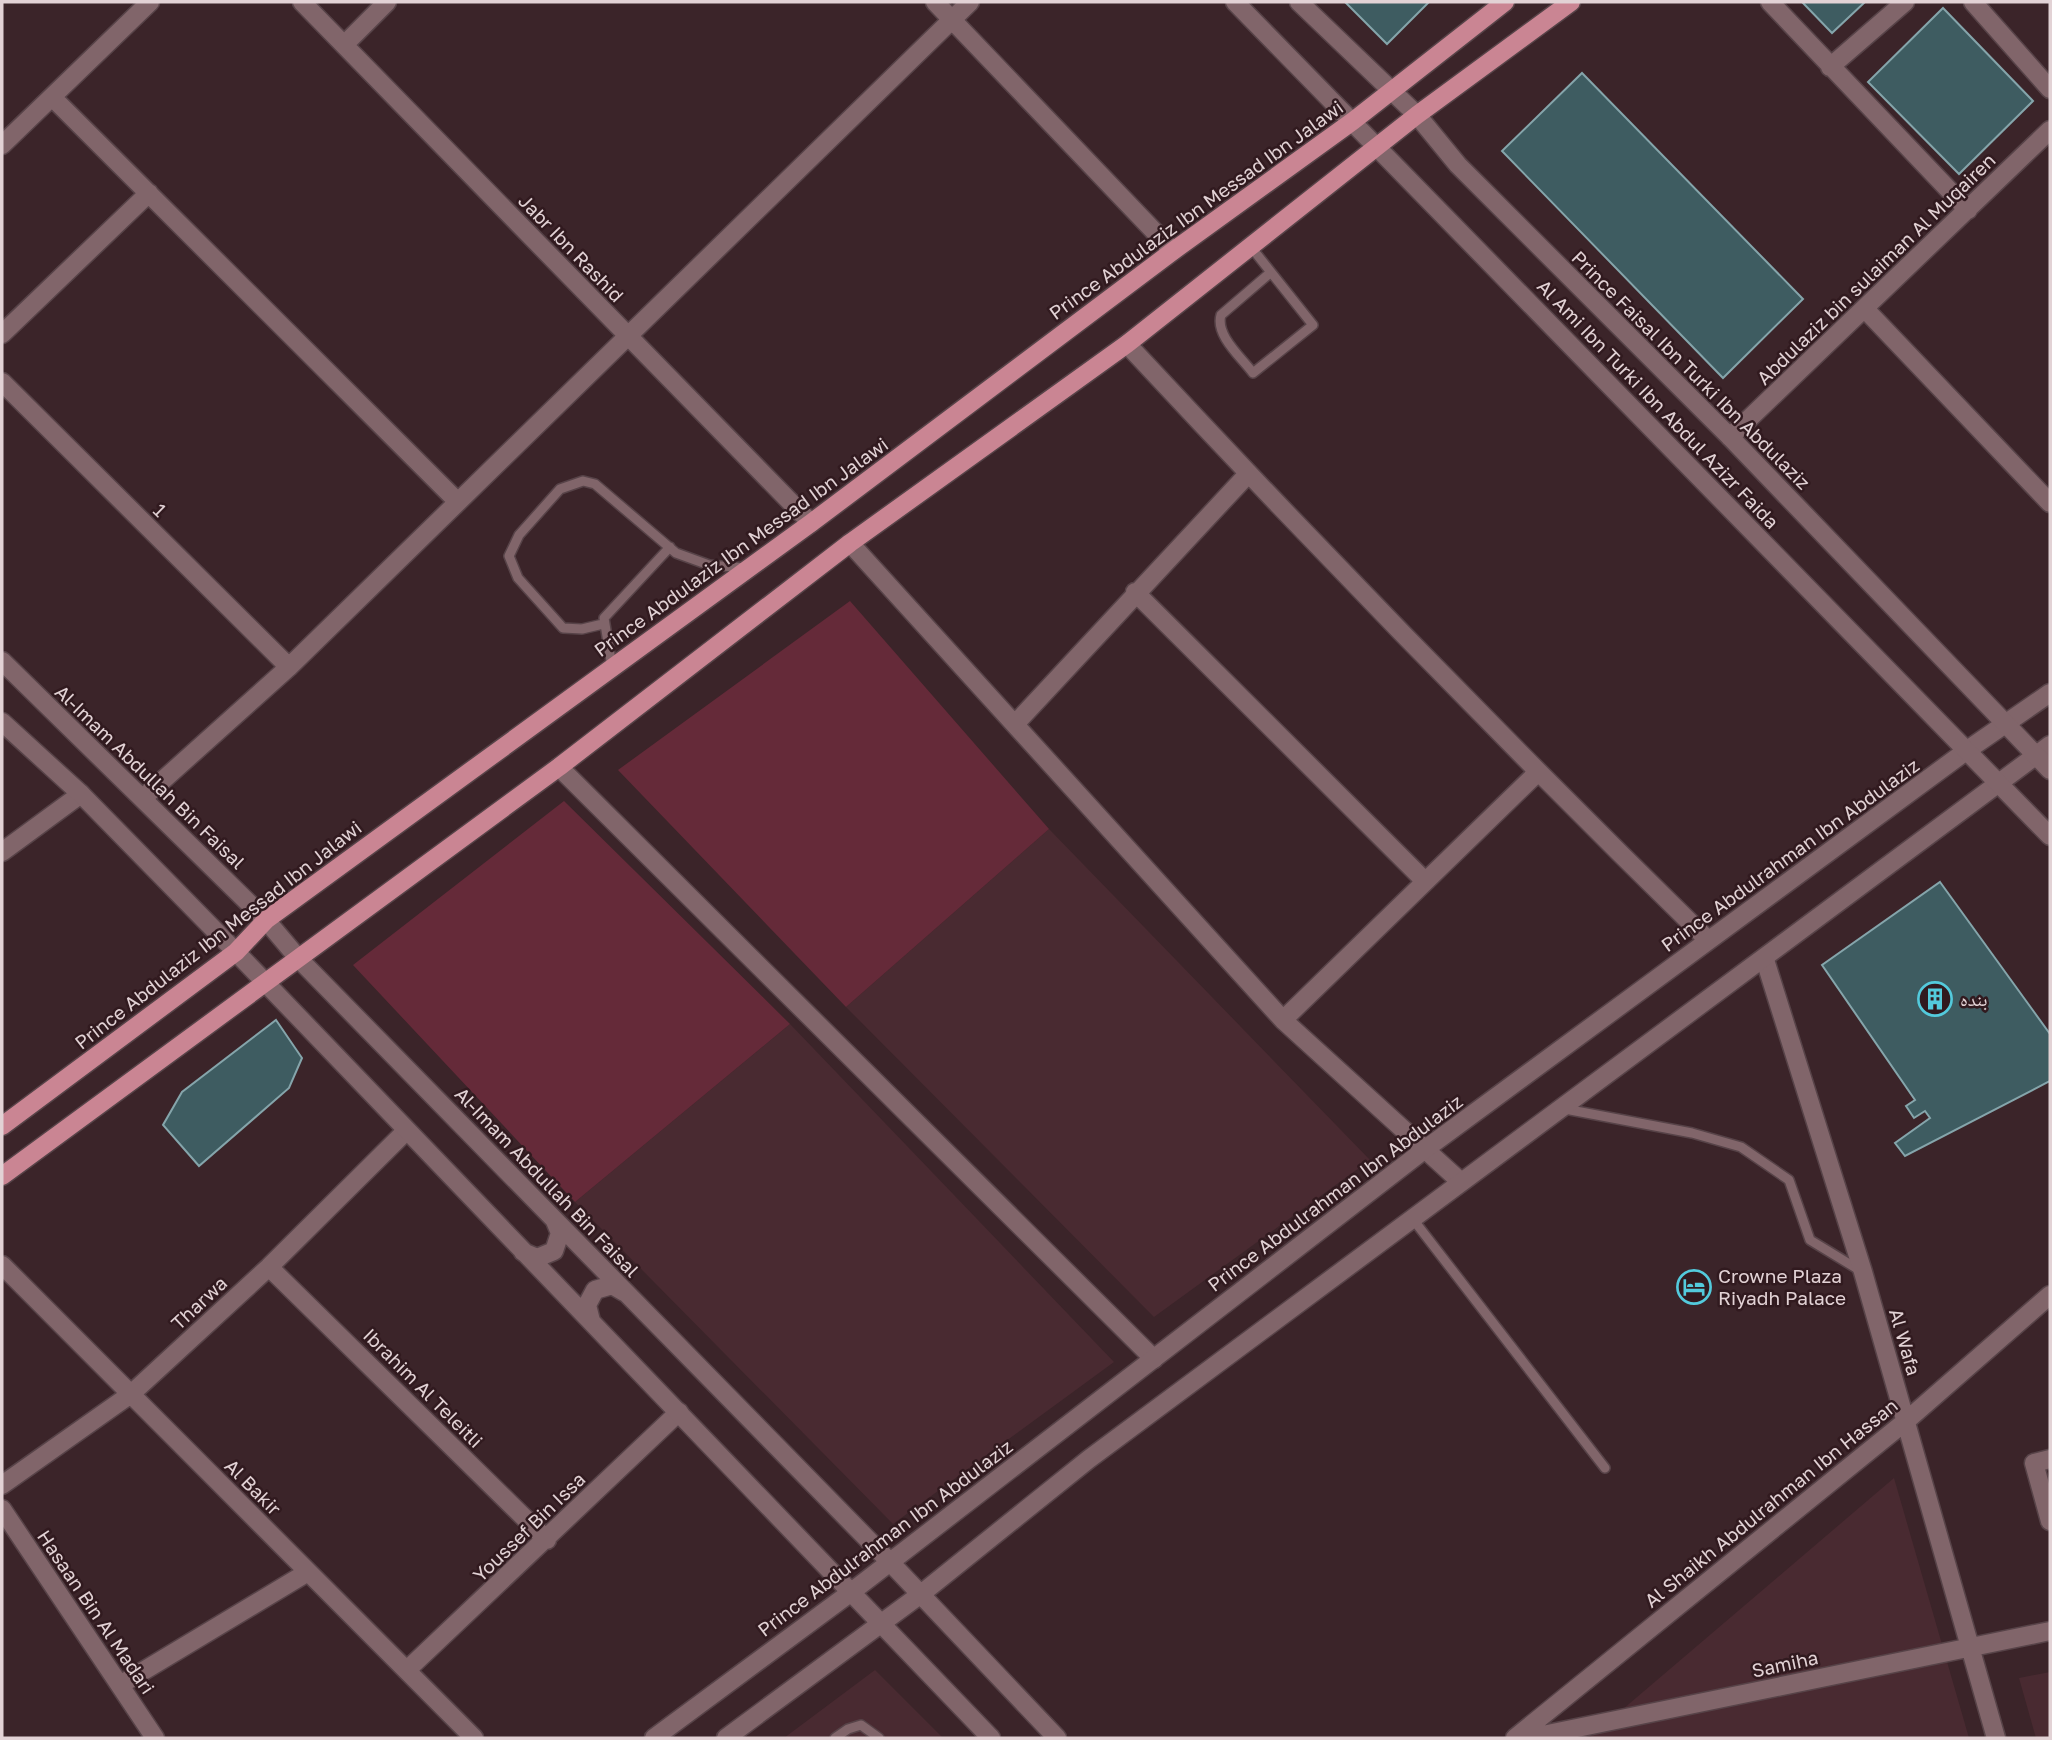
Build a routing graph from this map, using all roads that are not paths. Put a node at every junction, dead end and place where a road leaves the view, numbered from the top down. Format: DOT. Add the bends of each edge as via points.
graph roads {
  1 [pos="150,2"];
  2 [pos="302,2"];
  3 [pos="387,2"];
  4 [pos="934,2"];
  5 [pos="970,2"];
  6 [pos="1235,2"];
  7 [pos="1299,2"];
  8 [pos="1506,2"];
  9 [pos="1571,2"];
  10 [pos="1770,2"];
  11 [pos="1905,2"];
  12 [pos="1973,2"];
  13 [pos="952,20"];
  14 [pos="344,45"];
  15 [pos="1830,67"];
  16 [pos="2050,89"];
  17 [pos="1390,90"];
  18 [pos="52,97"];
  19 [pos="1417,115"];
  20 [pos="1353,121"];
  21 [pos="2050,130"];
  22 [pos="2,145"];
  23 [pos="1378,146"];
  24 [pos="149,193"];
  25 [pos="1968,210"];
  26 [pos="1251,247"];
  27 [pos="1173,251"];
  28 [pos="1270,273"];
  29 [pos="1865,309"];
  30 [pos="2,334"];
  31 [pos="628,336"];
  32 [pos="1128,344"];
  33 [pos="2,382"];
  34 [pos="1730,438"];
  35 [pos="1248,474"];
  36 [pos="458,502"];
  37 [pos="2050,503"];
  38 [pos="811,523"];
  39 [pos="850,542"];
  40 [pos="670,547"];
  41 [pos="748,568"];
  42 [pos="1135,592"];
  43 [pos="603,624"];
  44 [pos="2,661"];
  45 [pos="289,667"];
  46 [pos="612,667"];
  47 [pos="2050,693"];
  48 [pos="2,722"];
  49 [pos="1016,723"];
  50 [pos="2006,724"];
  51 [pos="2043,750"];
  52 [pos="1966,751"];
  53 [pos="559,767"];
  54 [pos="2050,770"];
  55 [pos="1537,772"];
  56 [pos="1998,785"];
  57 [pos="81,794"];
  58 [pos="143,798"];
  59 [pos="2050,836"];
  60 [pos="2,852"];
  61 [pos="1424,880"];
  62 [pos="265,920"];
  63 [pos="1709,940"];
  64 [pos="236,952"];
  65 [pos="298,958"];
  66 [pos="1765,960"];
  67 [pos="265,985"];
  68 [pos="1283,1020"];
  69 [pos="1565,1109"];
  70 [pos="2,1126"];
  71 [pos="406,1131"];
  72 [pos="1424,1150"];
  73 [pos="2,1176"];
  74 [pos="1461,1182"];
  75 [pos="551,1216"];
  76 [pos="1412,1218"];
  77 [pos="523,1252"];
  78 [pos="2,1265"];
  79 [pos="269,1267"];
  80 [pos="1863,1272"];
  81 [pos="627,1294"];
  82 [pos="2050,1295"];
  83 [pos="598,1329"];
  84 [pos="1154,1359"];
  85 [pos="131,1394"];
  86 [pos="679,1412"];
  87 [pos="1906,1421"];
  88 [pos="2042,1461"];
  89 [pos="1605,1468"];
  90 [pos="2,1485"];
  91 [pos="2,1509"];
  92 [pos="2050,1521"];
  93 [pos="547,1540"];
  94 [pos="889,1561"];
  95 [pos="309,1572"];
  96 [pos="850,1593"];
  97 [pos="921,1594"];
  98 [pos="881,1624"];
  99 [pos="2050,1630"];
  100 [pos="1970,1647"];
  101 [pos="407,1670"];
  102 [pos="120,1685"];
  103 [pos="155,1738"];
  104 [pos="474,1738"];
  105 [pos="654,1738"];
  106 [pos="726,1738"];
  107 [pos="835,1738"];
  108 [pos="879,1738"];
  109 [pos="992,1738"];
  110 [pos="1057,1738"];
  111 [pos="1515,1738"];
  112 [pos="1528,1738"];
  113 [pos="1996,1738"];
  1 -- 18 [label="street"];
  2 -- 14 [label="street, Jabr Ibn Rashid"];
  3 -- 14 [label="street"];
  4 -- 13 [label="street"];
  5 -- 13 [label="street"];
  6 -- 20 [label="street, Al Ami Ibn Turki Ibn Abdul Azizr Faida"];
  7 -- 17 [label="street, Prince Faisal Ibn Turki Ibn Abdulaziz"];
  8 -- 17 [label="main road, Prince Abdulaziz Ibn Messad Ibn Jalawi"];
  9 -- 19 [label="main road"];
  10 -- 15 [label="street"];
  11 -- 15 [label="street"];
  12 -- 16 [label="street"];
  13 -- 27 [label="street"];
  13 -- 31 [label="street"];
  14 -- 31 [label="street, Jabr Ibn Rashid"];
  15 -- 25 [label="street"];
  17 -- 19 [label="street, Prince Faisal Ibn Turki Ibn Abdulaziz"];
  17 -- 20 [label="main road, Prince Abdulaziz Ibn Messad Ibn Jalawi"];
  18 -- 22 [label="street"];
  18 -- 24 [label="street"];
  19 -- 23 [label="main road"];
  19 -- 34 [label="street, Prince Faisal Ibn Turki Ibn Abdulaziz" via="1458,164"];
  20 -- 23 [label="street, Al Ami Ibn Turki Ibn Abdul Azizr Faida"];
  20 -- 27 [label="main road, Prince Abdulaziz Ibn Messad Ibn Jalawi"];
  21 -- 25 [label="street, Abdulaziz bin sulaiman Al Muqairen"];
  23 -- 26 [label="main road"];
  23 -- 52 [label="street, Al Ami Ibn Turki Ibn Abdul Azizr Faida"];
  24 -- 30 [label="street"];
  24 -- 36 [label="street"];
  25 -- 29 [label="street, Abdulaziz bin sulaiman Al Muqairen"];
  26 -- 28 [label="lane"];
  26 -- 32 [label="main road"];
  27 -- 38 [label="main road, Prince Abdulaziz Ibn Messad Ibn Jalawi"];
  28 -- 28 [label="lane" via="1221,315 1219,323 1253,373 1313,325"];
  29 -- 34 [label="street, Abdulaziz bin sulaiman Al Muqairen"];
  29 -- 37 [label="street"];
  31 -- 36 [label="street"];
  31 -- 38 [label="street, Jabr Ibn Rashid"];
  32 -- 35 [label="street"];
  32 -- 39 [label="main road"];
  33 -- 45 [label="street, 1"];
  34 -- 50 [label="street, Prince Faisal Ibn Turki Ibn Abdulaziz"];
  35 -- 42 [label="street"];
  35 -- 55 [label="street"];
  36 -- 45 [label="street"];
  38 -- 41 [label="main road, Prince Abdulaziz Ibn Messad Ibn Jalawi"];
  39 -- 49 [label="street"];
  39 -- 53 [label="main road"];
  40 -- 41 [label="lane" via="692,560"];
  40 -- 43 [label="lane" via="606,614"];
  40 -- 43 [label="lane" via="594,484 583,481 560,489 519,535 509,556 512,567 563,628"];
  41 -- 46 [label="main road, Prince Abdulaziz Ibn Messad Ibn Jalawi"];
  42 -- 49 [label="street"];
  42 -- 61 [label="street"];
  43 -- 46 [label="lane"];
  44 -- 58 [label="street, Al-Imam Abdullah Bin Faisal"];
  45 -- 58 [label="street"];
  46 -- 62 [label="main road, Prince Abdulaziz Ibn Messad Ibn Jalawi"];
  47 -- 50 [label="street, Prince Abdulrahman Ibn Abdulaziz"];
  48 -- 57 [label="street"];
  49 -- 68 [label="street"];
  50 -- 51 [label="street, Prince Faisal Ibn Turki Ibn Abdulaziz"];
  50 -- 52 [label="street, Prince Abdulrahman Ibn Abdulaziz"];
  51 -- 54 [label="street, Prince Faisal Ibn Turki Ibn Abdulaziz"];
  51 -- 56 [label="street"];
  52 -- 56 [label="street, Al Ami Ibn Turki Ibn Abdul Azizr Faida"];
  52 -- 63 [label="street, Prince Abdulrahman Ibn Abdulaziz"];
  53 -- 65 [label="main road"];
  53 -- 84 [label="street"];
  55 -- 61 [label="street"];
  55 -- 63 [label="street"];
  56 -- 59 [label="street, Al Ami Ibn Turki Ibn Abdul Azizr Faida"];
  56 -- 66 [label="street"];
  57 -- 60 [label="street"];
  57 -- 64 [label="street"];
  58 -- 62 [label="street, Al-Imam Abdullah Bin Faisal"];
  61 -- 68 [label="street"];
  62 -- 64 [label="main road, Prince Abdulaziz Ibn Messad Ibn Jalawi"];
  62 -- 65 [label="street, Al-Imam Abdullah Bin Faisal"];
  63 -- 72 [label="street, Prince Abdulrahman Ibn Abdulaziz"];
  64 -- 67 [label="street"];
  64 -- 70 [label="main road, Prince Abdulaziz Ibn Messad Ibn Jalawi"];
  65 -- 67 [label="main road"];
  65 -- 75 [label="street, Al-Imam Abdullah Bin Faisal"];
  66 -- 69 [label="street"];
  66 -- 80 [label="street, Al Wafa"];
  67 -- 71 [label="street"];
  67 -- 73 [label="main road"];
  68 -- 72 [label="street"];
  69 -- 74 [label="street"];
  69 -- 80 [label="lane" via="1741,1146 1789,1181 1810,1240"];
  71 -- 77 [label="street"];
  71 -- 79 [label="street, Tharwa"];
  72 -- 74 [label="street"];
  72 -- 84 [label="street, Prince Abdulrahman Ibn Abdulaziz"];
  74 -- 76 [label="street"];
  75 -- 77 [label="street" via="560,1233 554,1251 537,1258"];
  75 -- 81 [label="street, Al-Imam Abdullah Bin Faisal"];
  76 -- 89 [label="lane"];
  76 -- 97 [label="street" via="1089,1459"];
  77 -- 83 [label="street"];
  78 -- 85 [label="street, Al Bakir"];
  79 -- 85 [label="street, Tharwa"];
  79 -- 93 [label="street, Ibrahim Al Teleitli"];
  80 -- 87 [label="street, Al Wafa"];
  81 -- 83 [label="street" via="612,1285 592,1293 587,1310"];
  81 -- 94 [label="street, Al-Imam Abdullah Bin Faisal"];
  82 -- 87 [label="street, Al Shaikh Abdulrahman Ibn Hassan"];
  83 -- 86 [label="street"];
  84 -- 94 [label="street, Prince Abdulrahman Ibn Abdulaziz"];
  85 -- 90 [label="street, Tharwa"];
  85 -- 95 [label="street, Al Bakir"];
  86 -- 93 [label="street, Youssef Bin Issa"];
  86 -- 96 [label="street"];
  87 -- 100 [label="street, Al Wafa"];
  87 -- 111 [label="street, Al Shaikh Abdulrahman Ibn Hassan"];
  88 -- 92 [label="street"];
  91 -- 102 [label="street, Hasaan Bin Al Madari"];
  93 -- 101 [label="street, Youssef Bin Issa"];
  94 -- 96 [label="street, Prince Abdulrahman Ibn Abdulaziz"];
  94 -- 97 [label="street, Al-Imam Abdullah Bin Faisal"];
  95 -- 101 [label="street, Al Bakir"];
  95 -- 102 [label="street"];
  96 -- 98 [label="street"];
  96 -- 105 [label="street, Prince Abdulrahman Ibn Abdulaziz"];
  97 -- 98 [label="street"];
  97 -- 110 [label="street, Al-Imam Abdullah Bin Faisal"];
  98 -- 106 [label="street"];
  98 -- 109 [label="street"];
  99 -- 100 [label="street, Samiha"];
  100 -- 112 [label="street, Samiha"];
  100 -- 113 [label="street, Al Wafa"];
  101 -- 104 [label="street, Al Bakir"];
  102 -- 103 [label="street, Hasaan Bin Al Madari"];
  107 -- 108 [label="lane" via="862,1725"];
}
